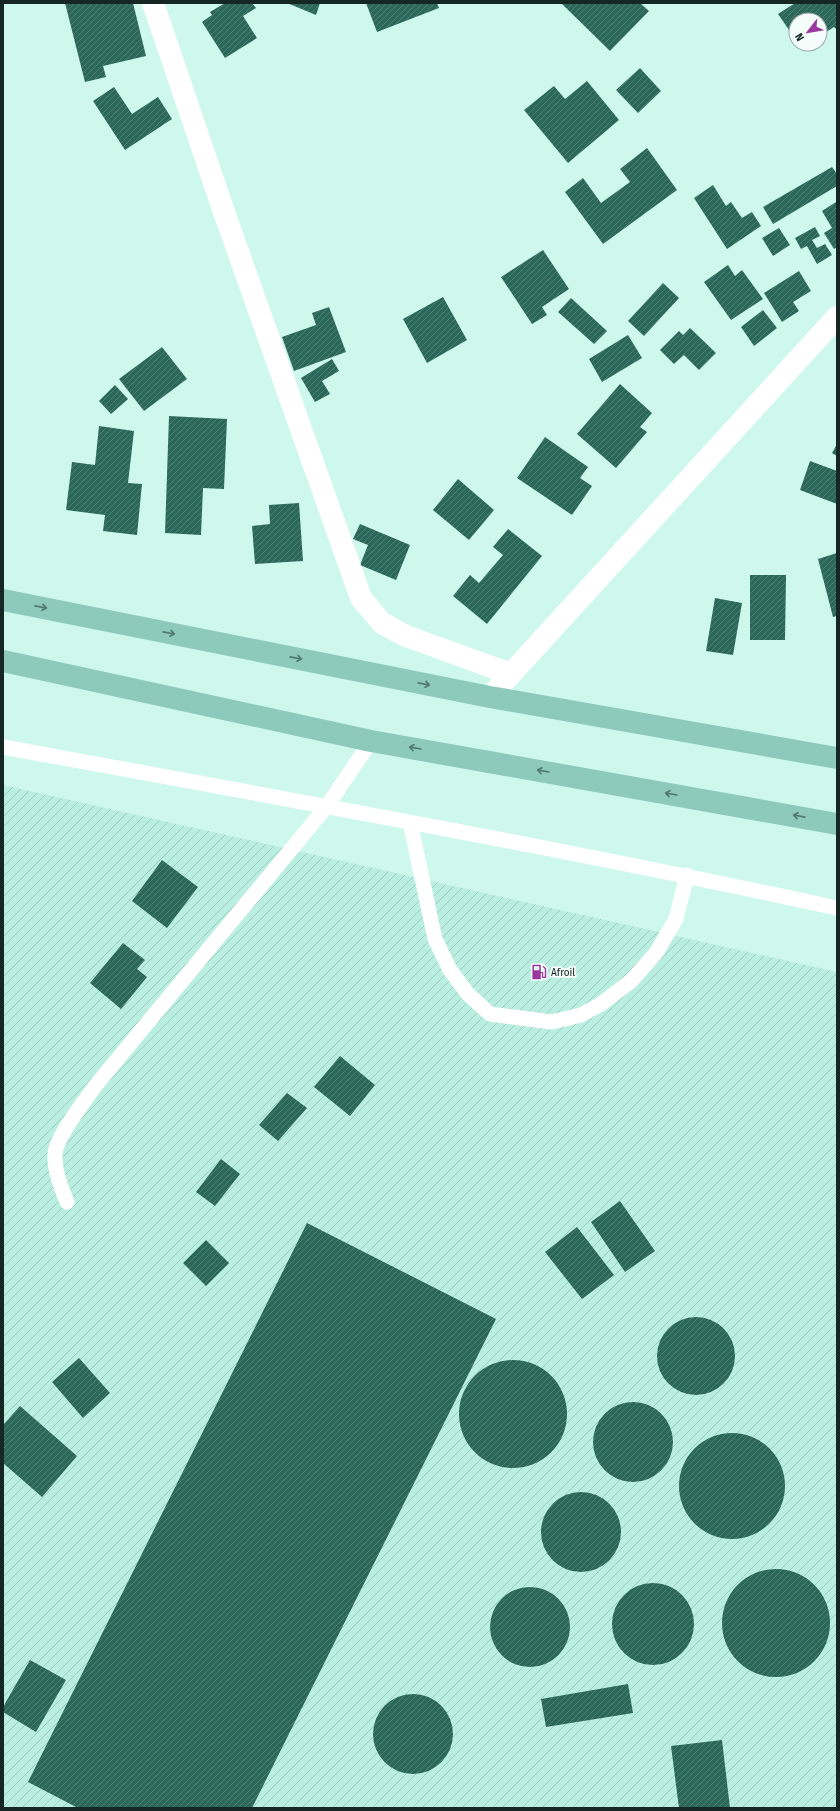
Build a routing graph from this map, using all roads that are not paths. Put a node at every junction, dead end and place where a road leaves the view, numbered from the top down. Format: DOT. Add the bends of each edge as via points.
graph roads {
  1 [pos="153,3"];
  2 [pos="837,317"];
  3 [pos="3,600"];
  4 [pos="3,661"];
  5 [pos="511,674"];
  6 [pos="490,697"];
  7 [pos="371,740"];
  8 [pos="3,747"];
  9 [pos="837,758"];
  10 [pos="327,806"];
  11 [pos="410,822"];
  12 [pos="837,824"];
  13 [pos="687,875"];
  14 [pos="837,908"];
  15 [pos="67,1202"];
  1 -- 5 [label="street" via="226,220 361,598 382,623 406,636"];
  2 -- 5 [label="street"];
  3 -- 6 [label="main road, one-way"];
  4 -- 7 [label="main road"];
  5 -- 6 [label="street"];
  6 -- 9 [label="main road"];
  7 -- 10 [label="lane"];
  12 -- 7 [label="main road, one-way"];
  8 -- 10 [label="lane"];
  10 -- 11 [label="lane"];
  10 -- 15 [label="lane" via="96,1085 68,1125 55,1153 59,1181"];
  11 -- 13 [label="lane"];
  11 -- 13 [label="lane" via="436,939 450,970 468,994 490,1014 552,1022 581,1015 601,1004 631,981 656,953 676,919"];
  13 -- 14 [label="lane"];
}
